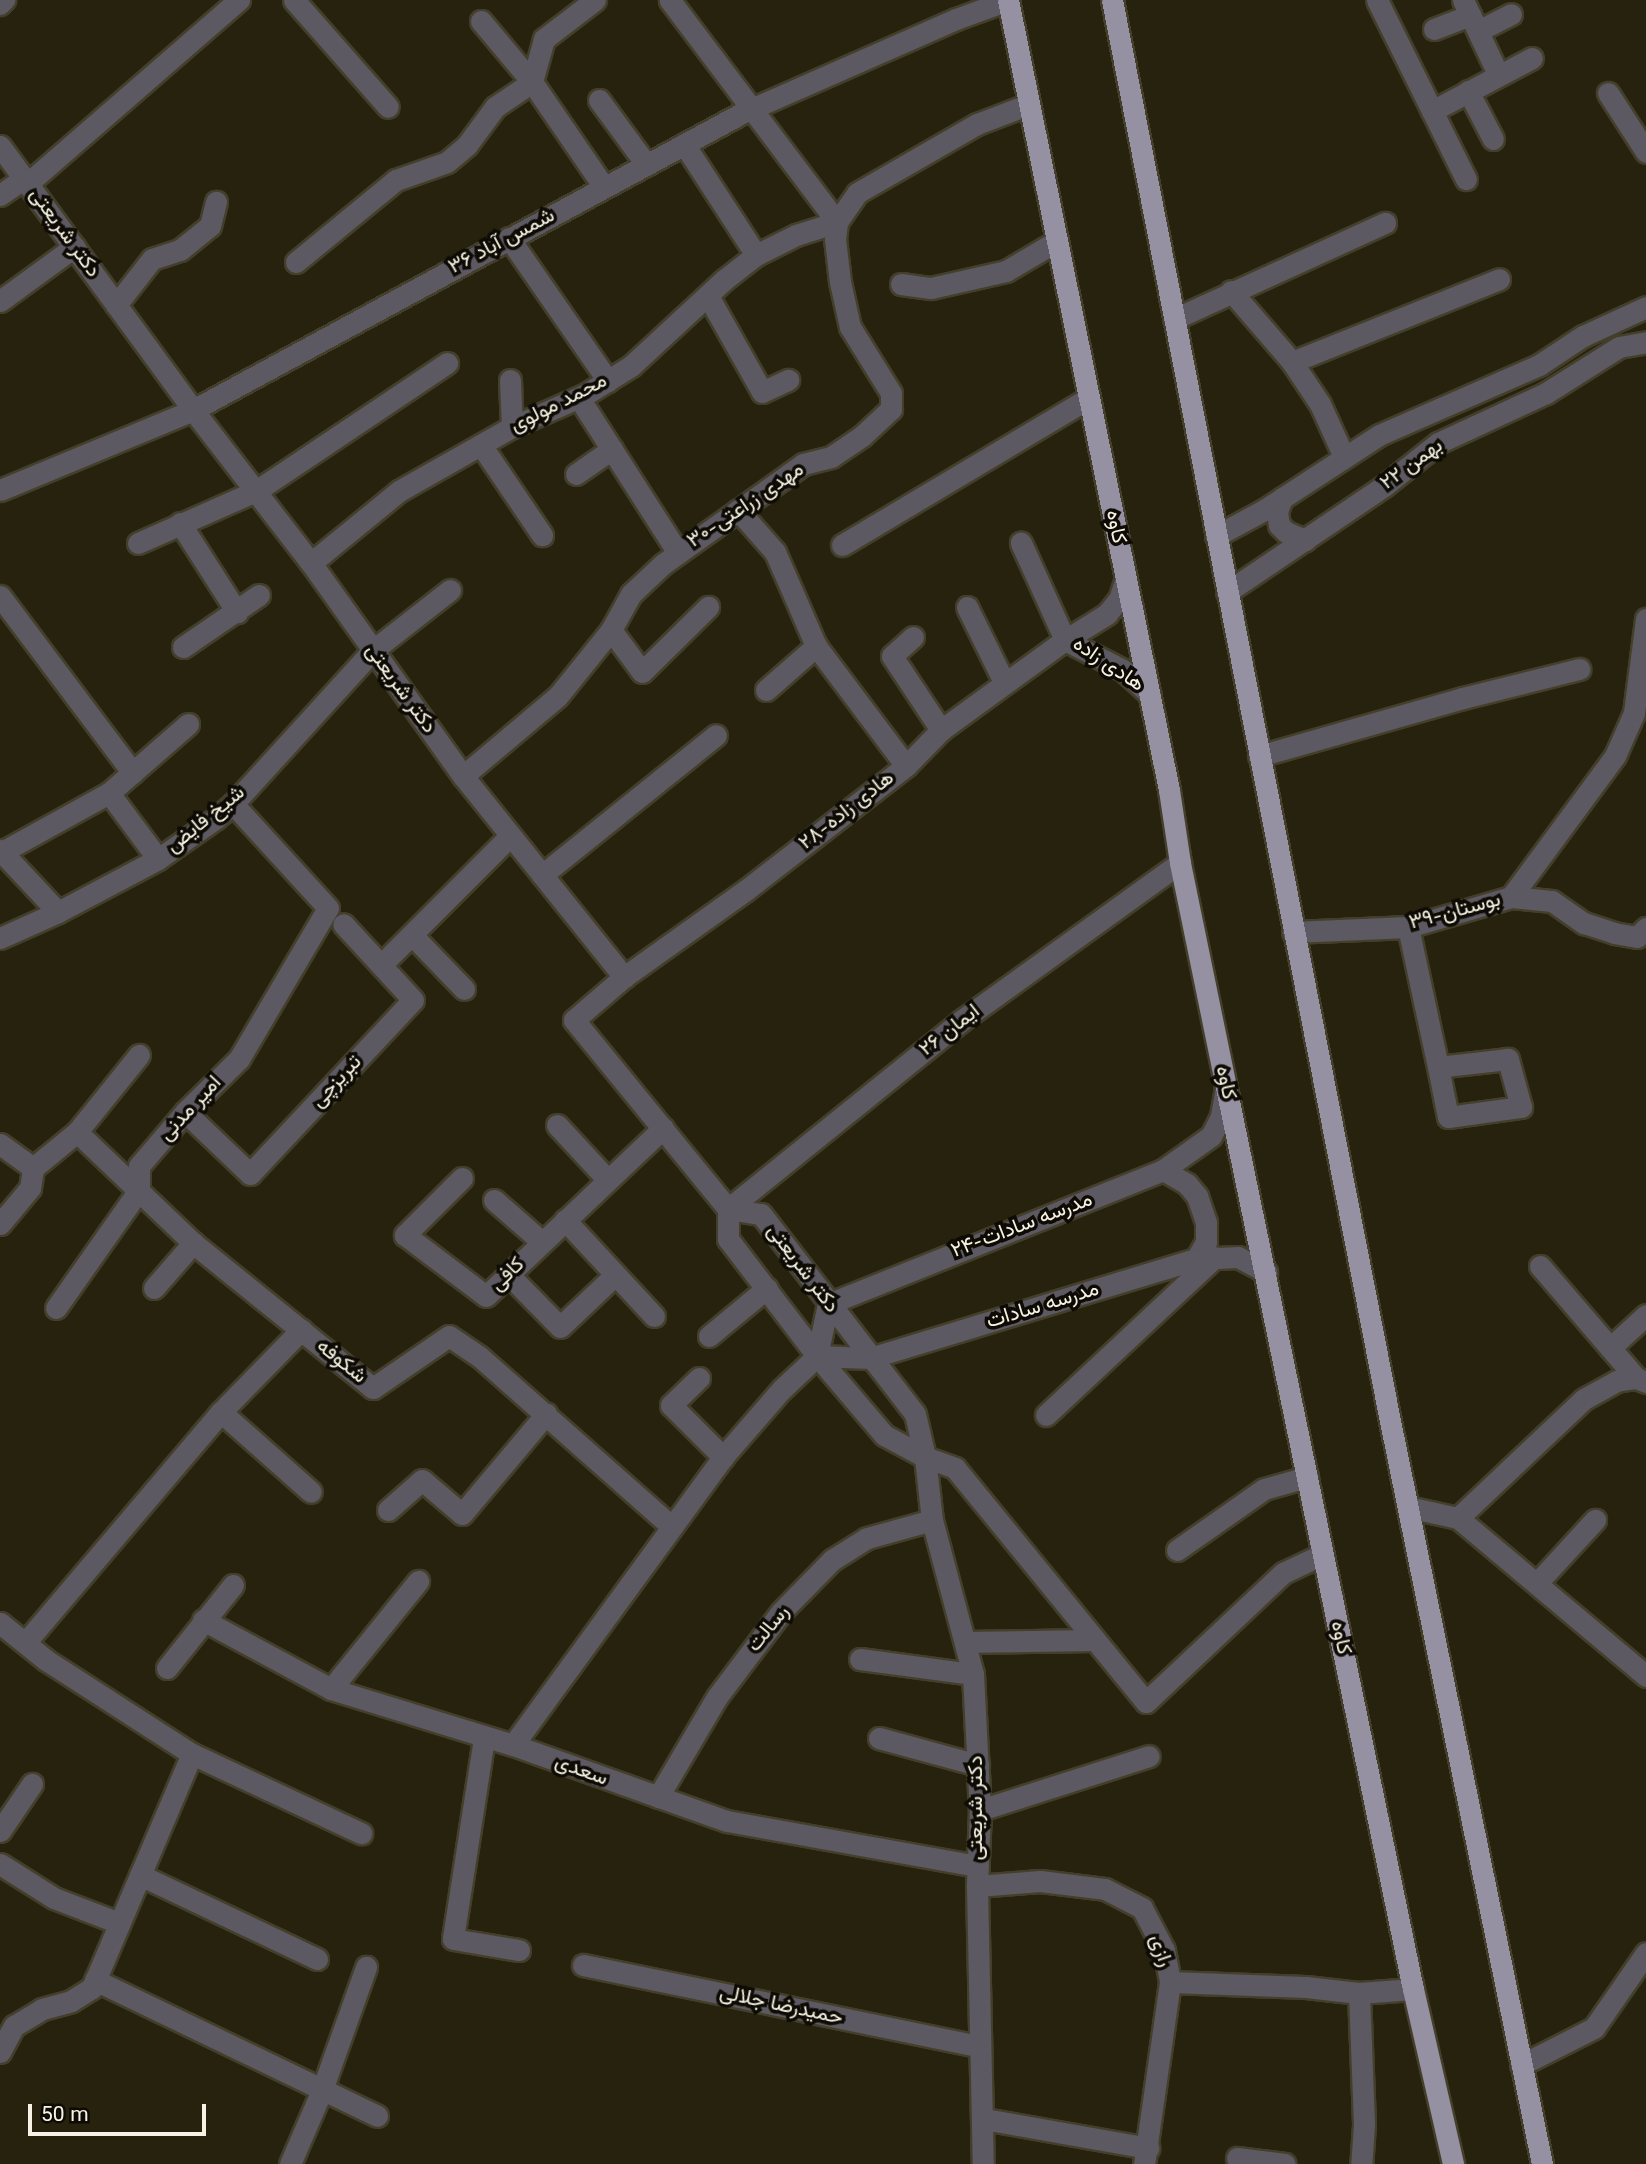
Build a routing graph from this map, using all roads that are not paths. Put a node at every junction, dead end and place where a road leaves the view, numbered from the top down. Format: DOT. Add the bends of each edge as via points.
graph roads {
  1 [pos="4,0"];
  2 [pos="239,0"];
  3 [pos="294,0"];
  4 [pos="595,0"];
  5 [pos="670,0"];
  6 [pos="1008,0"];
  7 [pos="1112,0"];
  8 [pos="1377,0"];
  9 [pos="0,4"];
  10 [pos="1471,15"];
  11 [pos="1511,15"];
  12 [pos="481,21"];
  13 [pos="1434,29"];
  14 [pos="1532,58"];
  15 [pos="1498,74"];
  16 [pos="531,82"];
  17 [pos="1468,91"];
  18 [pos="1608,93"];
  19 [pos="598,100"];
  20 [pos="1029,104"];
  21 [pos="388,107"];
  22 [pos="751,111"];
  23 [pos="1432,111"];
  24 [pos="1493,139"];
  25 [pos="684,144"];
  26 [pos="0,146"];
  27 [pos="1646,152"];
  28 [pos="646,164"];
  29 [pos="1466,180"];
  30 [pos="25,181"];
  31 [pos="604,187"];
  32 [pos="0,195"];
  33 [pos="216,202"];
  34 [pos="838,222"];
  35 [pos="1385,223"];
  36 [pos="509,238"];
  37 [pos="1057,241"];
  38 [pos="74,247"];
  39 [pos="756,255"];
  40 [pos="296,262"];
  41 [pos="1499,279"];
  42 [pos="901,284"];
  43 [pos="1231,291"];
  44 [pos="708,296"];
  45 [pos="0,301"];
  46 [pos="116,305"];
  47 [pos="1646,307"];
  48 [pos="1174,319"];
  49 [pos="1646,342"];
  50 [pos="1292,362"];
  51 [pos="447,363"];
  52 [pos="510,380"];
  53 [pos="788,380"];
  54 [pos="608,381"];
  55 [pos="579,398"];
  56 [pos="1089,398"];
  57 [pos="193,410"];
  58 [pos="512,427"];
  59 [pos="481,445"];
  60 [pos="612,449"];
  61 [pos="1344,457"];
  62 [pos="576,474"];
  63 [pos="4,481"];
  64 [pos="256,491"];
  65 [pos="1282,498"];
  66 [pos="738,510"];
  67 [pos="180,523"];
  68 [pos="542,535"];
  69 [pos="1216,536"];
  70 [pos="1305,540"];
  71 [pos="138,543"];
  72 [pos="1021,543"];
  73 [pos="842,545"];
  74 [pos="678,553"];
  75 [pos="310,563"];
  76 [pos="1126,578"];
  77 [pos="450,590"];
  78 [pos="1227,592"];
  79 [pos="259,595"];
  80 [pos="0,596"];
  81 [pos="708,607"];
  82 [pos="967,607"];
  83 [pos="237,612"];
  84 [pos="1646,619"];
  85 [pos="611,630"];
  86 [pos="913,637"];
  87 [pos="1065,640"];
  88 [pos="816,646"];
  89 [pos="183,647"];
  90 [pos="372,651"];
  91 [pos="1579,669"];
  92 [pos="1004,682"];
  93 [pos="766,690"];
  94 [pos="1150,694"];
  95 [pos="188,724"];
  96 [pos="941,730"];
  97 [pos="716,735"];
  98 [pos="1259,756"];
  99 [pos="906,766"];
  100 [pos="133,773"];
  101 [pos="463,776"];
  102 [pos="109,793"];
  103 [pos="233,804"];
  104 [pos="509,838"];
  105 [pos="1,851"];
  106 [pos="158,859"];
  107 [pos="1180,863"];
  108 [pos="542,875"];
  109 [pos="1511,897"];
  110 [pos="58,912"];
  111 [pos="343,924"];
  112 [pos="1408,927"];
  113 [pos="1293,932"];
  114 [pos="412,935"];
  115 [pos="1643,937"];
  116 [pos="0,938"];
  117 [pos="381,965"];
  118 [pos="624,977"];
  119 [pos="464,989"];
  120 [pos="139,1055"];
  121 [pos="1438,1067"];
  122 [pos="1226,1087"];
  123 [pos="185,1112"];
  124 [pos="557,1125"];
  125 [pos="663,1128"];
  126 [pos="76,1132"];
  127 [pos="0,1144"];
  128 [pos="33,1168"];
  129 [pos="1163,1170"];
  130 [pos="462,1178"];
  131 [pos="607,1179"];
  132 [pos="139,1190"];
  133 [pos="494,1200"];
  134 [pos="728,1209"];
  135 [pos="565,1220"];
  136 [pos="0,1224"];
  137 [pos="193,1242"];
  138 [pos="541,1242"];
  139 [pos="1206,1258"];
  140 [pos="1540,1266"];
  141 [pos="1266,1272"];
  142 [pos="508,1274"];
  143 [pos="615,1275"];
  144 [pos="154,1288"];
  145 [pos="767,1288"];
  146 [pos="828,1304"];
  147 [pos="56,1308"];
  148 [pos="1646,1315"];
  149 [pos="654,1317"];
  150 [pos="301,1330"];
  151 [pos="709,1336"];
  152 [pos="1610,1348"];
  153 [pos="817,1356"];
  154 [pos="870,1358"];
  155 [pos="699,1378"];
  156 [pos="1641,1380"];
  157 [pos="221,1412"];
  158 [pos="546,1414"];
  159 [pos="1046,1415"];
  160 [pos="723,1457"];
  161 [pos="925,1457"];
  162 [pos="1307,1477"];
  163 [pos="311,1492"];
  164 [pos="1408,1507"];
  165 [pos="388,1510"];
  166 [pos="1458,1518"];
  167 [pos="932,1520"];
  168 [pos="1595,1520"];
  169 [pos="672,1527"];
  170 [pos="1177,1550"];
  171 [pos="1323,1554"];
  172 [pos="418,1581"];
  173 [pos="1537,1583"];
  174 [pos="233,1585"];
  175 [pos="203,1620"];
  176 [pos="0,1623"];
  177 [pos="1095,1640"];
  178 [pos="965,1642"];
  179 [pos="25,1643"];
  180 [pos="860,1659"];
  181 [pos="167,1668"];
  182 [pos="973,1674"];
  183 [pos="1646,1676"];
  184 [pos="331,1689"];
  185 [pos="484,1738"];
  186 [pos="879,1738"];
  187 [pos="513,1745"];
  188 [pos="192,1754"];
  189 [pos="1149,1756"];
  190 [pos="978,1765"];
  191 [pos="32,1784"];
  192 [pos="658,1797"];
  193 [pos="980,1810"];
  194 [pos="0,1831"];
  195 [pos="361,1833"];
  196 [pos="0,1864"];
  197 [pos="140,1875"];
  198 [pos="977,1876"];
  199 [pos="120,1923"];
  200 [pos="519,1950"];
  201 [pos="1646,1953"];
  202 [pos="317,1959"];
  203 [pos="583,1965"];
  204 [pos="366,1967"];
  205 [pos="95,1980"];
  206 [pos="1170,1982"];
  207 [pos="1413,1989"];
  208 [pos="1359,1993"];
  209 [pos="978,2046"];
  210 [pos="0,2052"];
  211 [pos="1521,2065"];
  212 [pos="322,2090"];
  213 [pos="377,2116"];
  214 [pos="984,2119"];
  215 [pos="1146,2156"];
  216 [pos="1237,2158"];
  217 [pos="290,2164"];
  218 [pos="983,2164"];
  219 [pos="1286,2164"];
  220 [pos="1361,2164"];
  221 [pos="1453,2164"];
  222 [pos="1542,2164"];
  1 -- 9 [label="street"];
  2 -- 30 [label="street"];
  3 -- 21 [label="street"];
  4 -- 16 [label="street" via="544,39"];
  5 -- 22 [label="street"];
  6 -- 20 [label="main road, کاوه"];
  6 -- 22 [label="street, شمس آباد ۳۶"];
  7 -- 48 [label="main road"];
  8 -- 23 [label="street"];
  10 -- 11 [label="street"];
  10 -- 13 [label="street"];
  10 -- 15 [label="street"];
  12 -- 16 [label="street"];
  14 -- 15 [label="street"];
  15 -- 17 [label="street"];
  16 -- 31 [label="street"];
  16 -- 40 [label="street" via="495,107 467,145 447,162 396,180"];
  17 -- 23 [label="street"];
  17 -- 24 [label="street"];
  18 -- 27 [label="street"];
  19 -- 28 [label="street"];
  20 -- 34 [label="street" via="977,124 857,193"];
  20 -- 37 [label="main road, کاوه"];
  22 -- 25 [label="street, شمس آباد ۳۶"];
  22 -- 34 [label="street"];
  23 -- 29 [label="street"];
  25 -- 28 [label="street, شمس آباد ۳۶"];
  25 -- 39 [label="street"];
  26 -- 30 [label="street, دکتر شریعتی"];
  28 -- 31 [label="street, شمس آباد ۳۶"];
  30 -- 32 [label="street"];
  30 -- 38 [label="street, دکتر شریعتی"];
  31 -- 36 [label="street, شمس آباد ۳۶"];
  33 -- 46 [label="street" via="210,226 180,250 152,259"];
  34 -- 39 [label="street, محمد مولوی" via="796,235"];
  34 -- 66 [label="street, ۳۰-مهدی زراعتی" via="835,239 850,327 891,393 891,409 831,457 803,464"];
  35 -- 43 [label="street"];
  36 -- 54 [label="street"];
  36 -- 57 [label="street, شمس آباد ۳۶"];
  37 -- 42 [label="street" via="1006,271 931,288"];
  37 -- 56 [label="main road, کاوه"];
  38 -- 45 [label="street"];
  38 -- 46 [label="street, دکتر شریعتی"];
  39 -- 44 [label="street, محمد مولوی"];
  41 -- 50 [label="street"];
  43 -- 48 [label="street"];
  43 -- 50 [label="street"];
  44 -- 53 [label="street" via="762,392"];
  44 -- 54 [label="street, محمد مولوی"];
  46 -- 57 [label="street, دکتر شریعتی"];
  47 -- 61 [label="street, ۲۲ بهمن" via="1583,337 1539,365 1379,435"];
  48 -- 69 [label="main road"];
  49 -- 70 [label="street, ۲۲ بهمن" via="1619,347 1546,393 1438,443"];
  50 -- 61 [label="street" via="1320,404"];
  51 -- 64 [label="street"];
  52 -- 58 [label="street"];
  54 -- 55 [label="street, محمد مولوی"];
  55 -- 58 [label="street, محمد مولوی"];
  55 -- 60 [label="street"];
  56 -- 73 [label="street"];
  56 -- 76 [label="main road, کاوه"];
  57 -- 63 [label="street, شمس آباد ۳۶"];
  57 -- 64 [label="street, دکتر شریعتی"];
  58 -- 59 [label="street, محمد مولوی"];
  59 -- 68 [label="street"];
  59 -- 75 [label="street, محمد مولوی" via="399,491"];
  60 -- 62 [label="street"];
  60 -- 74 [label="street"];
  61 -- 65 [label="street, ۲۲ بهمن"];
  64 -- 67 [label="street"];
  64 -- 75 [label="street, دکتر شریعتی"];
  65 -- 69 [label="street, ۲۲ بهمن"];
  65 -- 70 [label="street" via="1279,525"];
  66 -- 74 [label="street, ۳۰-مهدی زراعتی"];
  66 -- 88 [label="street" via="775,552"];
  67 -- 71 [label="street"];
  67 -- 83 [label="street"];
  69 -- 78 [label="main road"];
  70 -- 78 [label="street, ۲۲ بهمن"];
  72 -- 87 [label="street"];
  74 -- 85 [label="street, ۳۰-مهدی زراعتی" via="631,594"];
  75 -- 90 [label="street, دکتر شریعتی"];
  76 -- 87 [label="street, هادی زاده" via="1119,599 1107,614"];
  76 -- 94 [label="main road, کاوه"];
  77 -- 90 [label="street, شیخ فایض"];
  78 -- 98 [label="main road"];
  79 -- 83 [label="street"];
  80 -- 100 [label="street"];
  81 -- 85 [label="street" via="642,671"];
  82 -- 92 [label="street"];
  83 -- 89 [label="street"];
  84 -- 109 [label="street" via="1634,713 1615,755"];
  85 -- 101 [label="street, ۳۰-مهدی زراعتی" via="558,696"];
  86 -- 96 [label="street" via="892,656"];
  87 -- 92 [label="street, ۲۸-هادی زاده"];
  87 -- 94 [label="street, هادی زاده" via="1123,670"];
  88 -- 93 [label="street"];
  88 -- 99 [label="street"];
  90 -- 101 [label="street, دکتر شریعتی"];
  90 -- 103 [label="street, شیخ فایض"];
  91 -- 98 [label="street"];
  92 -- 96 [label="street, ۲۸-هادی زاده"];
  94 -- 107 [label="main road, کاوه"];
  95 -- 100 [label="street"];
  96 -- 99 [label="street, ۲۸-هادی زاده"];
  97 -- 108 [label="street"];
  98 -- 113 [label="main road"];
  99 -- 118 [label="street, ۲۸-هادی زاده"];
  100 -- 102 [label="street"];
  101 -- 104 [label="street, دکتر شریعتی"];
  102 -- 105 [label="street"];
  102 -- 106 [label="street"];
  103 -- 106 [label="street, شیخ فایض"];
  103 -- 123 [label="street, امیر مدنی" via="328,908 239,1059"];
  104 -- 108 [label="street, دکتر شریعتی"];
  104 -- 114 [label="street"];
  105 -- 110 [label="street"];
  106 -- 110 [label="street, شیخ فایض"];
  107 -- 122 [label="main road, کاوه"];
  107 -- 134 [label="street, ۲۶ ایمان" via="962,1020"];
  108 -- 118 [label="street, دکتر شریعتی"];
  109 -- 112 [label="street, ۳۹-بوستان"];
  109 -- 115 [label="street, ۳۹-بوستان" via="1552,901 1584,923"];
  110 -- 116 [label="street, شیخ فایض"];
  111 -- 117 [label="street, تبریزچی"];
  112 -- 113 [label="street, ۳۹-بوستان"];
  112 -- 121 [label="street"];
  113 -- 164 [label="main road"];
  114 -- 117 [label="street"];
  114 -- 119 [label="street"];
  117 -- 123 [label="street, تبریزچی" via="413,1000 250,1174"];
  118 -- 125 [label="street" via="574,1020"];
  120 -- 126 [label="street"];
  121 -- 121 [label="street" via="1508,1059 1521,1107 1448,1117"];
  122 -- 129 [label="street, ۲۴-مدرسه سادات" via="1221,1116 1211,1136"];
  122 -- 141 [label="main road, کاوه"];
  123 -- 132 [label="street, امیر مدنی" via="139,1166"];
  124 -- 131 [label="street"];
  125 -- 131 [label="street, کافی"];
  125 -- 134 [label="street"];
  126 -- 128 [label="street"];
  126 -- 132 [label="street"];
  127 -- 128 [label="street"];
  128 -- 136 [label="street" via="30,1188"];
  129 -- 139 [label="street" via="1197,1196 1206,1222"];
  129 -- 146 [label="street, ۲۴-مدرسه سادات"];
  130 -- 142 [label="street, کافی" via="405,1235 486,1296"];
  131 -- 135 [label="street, کافی"];
  132 -- 137 [label="street"];
  132 -- 147 [label="street, امیر مدنی"];
  133 -- 138 [label="street"];
  134 -- 145 [label="street, دکتر شریعتی" via="728,1239"];
  134 -- 146 [label="street, دکتر شریعتی" via="761,1214"];
  135 -- 138 [label="street, کافی"];
  135 -- 143 [label="street"];
  137 -- 144 [label="street"];
  137 -- 150 [label="street"];
  138 -- 142 [label="street, کافی"];
  139 -- 141 [label="street, مدرسه سادات" via="1238,1257"];
  139 -- 154 [label="street, مدرسه سادات"];
  139 -- 159 [label="street"];
  140 -- 152 [label="street"];
  141 -- 162 [label="main road, کاوه"];
  142 -- 143 [label="street" via="559,1327"];
  143 -- 149 [label="street"];
  145 -- 151 [label="street"];
  145 -- 153 [label="street, دکتر شریعتی"];
  146 -- 153 [label="street"];
  146 -- 154 [label="street, دکتر شریعتی"];
  148 -- 152 [label="street"];
  150 -- 157 [label="street, شکوفه"];
  150 -- 158 [label="street, شکوفه" via="373,1388 449,1335"];
  152 -- 156 [label="street"];
  153 -- 154 [label="street, مدرسه سادات"];
  153 -- 160 [label="street"];
  153 -- 161 [label="street, دکتر شریعتی" via="884,1435"];
  154 -- 161 [label="street, دکتر شریعتی" via="915,1414"];
  155 -- 160 [label="street" via="671,1405"];
  156 -- 166 [label="street" via="1616,1381 1584,1399"];
  157 -- 163 [label="street"];
  157 -- 179 [label="street, شکوفه"];
  158 -- 165 [label="street" via="462,1514 422,1480"];
  158 -- 169 [label="street, شکوفه"];
  160 -- 169 [label="street"];
  161 -- 167 [label="street, دکتر شریعتی"];
  161 -- 177 [label="street" via="955,1468"];
  162 -- 170 [label="street" via="1264,1489"];
  162 -- 171 [label="main road, کاوه"];
  164 -- 166 [label="street"];
  164 -- 211 [label="main road"];
  166 -- 173 [label="street"];
  167 -- 178 [label="street, دکتر شریعتی"];
  167 -- 192 [label="street, رسالت" via="867,1538 832,1560 781,1612 717,1697"];
  168 -- 173 [label="street"];
  169 -- 187 [label="street"];
  171 -- 177 [label="street" via="1283,1573 1146,1702"];
  171 -- 207 [label="main road, کاوه"];
  172 -- 184 [label="street"];
  173 -- 183 [label="street"];
  174 -- 175 [label="street"];
  175 -- 181 [label="street"];
  175 -- 184 [label="street, سعدی"];
  176 -- 179 [label="street"];
  177 -- 178 [label="street"];
  178 -- 182 [label="street, دکتر شریعتی"];
  179 -- 188 [label="street"];
  180 -- 182 [label="street"];
  182 -- 190 [label="street, دکتر شریعتی"];
  184 -- 185 [label="street, سعدی"];
  185 -- 187 [label="street, سعدی"];
  185 -- 200 [label="street" via="453,1939"];
  186 -- 190 [label="street"];
  187 -- 192 [label="street, سعدی"];
  188 -- 195 [label="street"];
  188 -- 197 [label="street"];
  189 -- 193 [label="street"];
  190 -- 193 [label="street, دکتر شریعتی"];
  191 -- 194 [label="street"];
  192 -- 198 [label="street, سعدی" via="727,1821"];
  193 -- 198 [label="street, دکتر شریعتی"];
  196 -- 199 [label="street" via="54,1898"];
  197 -- 199 [label="street"];
  197 -- 202 [label="street"];
  198 -- 206 [label="street, رازی" via="1105,1889 1142,1908 1164,1950"];
  198 -- 209 [label="street, دکتر شریعتی"];
  199 -- 205 [label="street"];
  201 -- 211 [label="street" via="1594,2028"];
  203 -- 209 [label="street, حمیدرضا جلالی"];
  204 -- 212 [label="street"];
  205 -- 210 [label="street" via="92,1988 71,2001 42,2008 14,2026"];
  205 -- 212 [label="street"];
  206 -- 208 [label="street"];
  206 -- 215 [label="street, رازی"];
  207 -- 208 [label="street"];
  207 -- 221 [label="main road, کاوه"];
  208 -- 220 [label="street"];
  209 -- 214 [label="street, دکتر شریعتی"];
  211 -- 222 [label="main road"];
  212 -- 213 [label="street"];
  212 -- 217 [label="street"];
  214 -- 215 [label="street"];
  214 -- 218 [label="street, دکتر شریعتی"];
  216 -- 219 [label="street"];
}
